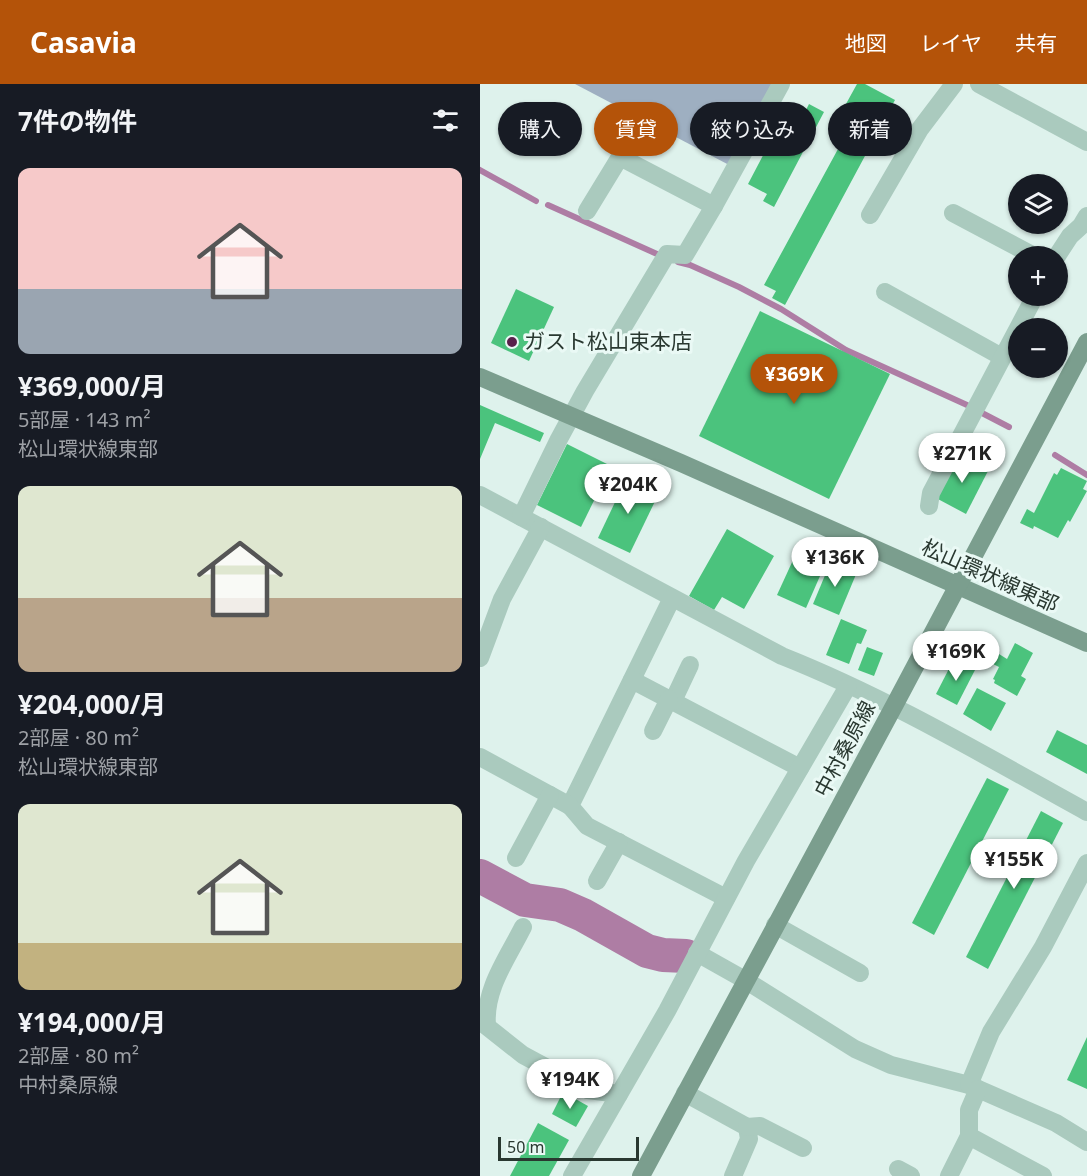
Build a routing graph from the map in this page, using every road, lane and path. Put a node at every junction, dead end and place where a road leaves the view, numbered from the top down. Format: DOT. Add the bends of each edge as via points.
graph roads {
  1 [pos="781,84"];
  2 [pos="954,84"];
  3 [pos="979,84"];
  4 [pos="1087,141"];
  5 [pos="714,206"];
  6 [pos="588,211"];
  7 [pos="953,213"];
  8 [pos="870,215"];
  9 [pos="1087,216"];
  10 [pos="1015,246"];
  11 [pos="1064,246"];
  12 [pos="885,292"];
  13 [pos="1030,306"];
  14 [pos="1087,342"];
  15 [pos="1002,357"];
  16 [pos="480,377"];
  17 [pos="571,417"];
  18 [pos="480,495"];
  19 [pos="929,506"];
  20 [pos="521,517"];
  21 [pos="541,527"];
  22 [pos="958,587"];
  23 [pos="672,598"];
  24 [pos="1087,644"];
  25 [pos="480,658"];
  26 [pos="690,665"];
  27 [pos="632,680"];
  28 [pos="848,686"];
  29 [pos="671,700"];
  30 [pos="894,706"];
  31 [pos="653,731"];
  32 [pos="480,758"];
  33 [pos="800,768"];
  34 [pos="550,795"];
  35 [pos="570,806"];
  36 [pos="1087,812"];
  37 [pos="619,842"];
  38 [pos="516,858"];
  39 [pos="1087,863"];
  40 [pos="597,881"];
  41 [pos="726,898"];
  42 [pos="775,925"];
  43 [pos="524,927"];
  44 [pos="697,953"];
  45 [pos="860,973"];
  46 [pos="745,980"];
  47 [pos="483,1023"];
  48 [pos="974,1087"];
  49 [pos="685,1093"];
  50 [pos="620,1094"];
  51 [pos="747,1127"];
  52 [pos="969,1136"];
  53 [pos="1087,1142"];
  54 [pos="803,1148"];
  55 [pos="1009,1168"];
  56 [pos="572,1176"];
  57 [pos="641,1176"];
  58 [pos="733,1176"];
  59 [pos="949,1176"];
  60 [pos="1043,1176"];
  1 -- 5 [label="street"];
  2 -- 8 [label="street" via="920,129"];
  3 -- 4 [label="street"];
  5 -- 6 [label="street" via="620,157"];
  5 -- 17 [label="street" via="685,255 667,254"];
  7 -- 10 [label="street"];
  9 -- 11 [label="street"];
  12 -- 15 [label="street"];
  13 -- 15 [label="street"];
  14 -- 22 [label="street, 中村桑原線"];
  15 -- 19 [label="street" via="931,493"];
  16 -- 17 [label="street, 松山環状線東部"];
  17 -- 20 [label="street"];
  17 -- 22 [label="street, 松山環状線東部"];
  18 -- 20 [label="street"];
  20 -- 21 [label="street"];
  21 -- 23 [label="street"];
  21 -- 25 [label="street" via="502,599"];
  22 -- 24 [label="street, 松山環状線東部"];
  22 -- 30 [label="street, 中村桑原線"];
  23 -- 27 [label="street"];
  23 -- 28 [label="street"];
  26 -- 29 [label="street"];
  27 -- 29 [label="street"];
  27 -- 35 [label="street"];
  28 -- 30 [label="street"];
  28 -- 33 [label="street"];
  29 -- 31 [label="street"];
  29 -- 33 [label="street"];
  30 -- 36 [label="street"];
  30 -- 42 [label="street, 中村桑原線"];
  32 -- 34 [label="street"];
  33 -- 41 [label="street"];
  34 -- 35 [label="street"];
  34 -- 38 [label="street"];
  35 -- 37 [label="street" via="587,826"];
  37 -- 40 [label="street"];
  37 -- 41 [label="street"];
  39 -- 48 [label="street" via="1043,947 991,1032"];
  41 -- 44 [label="street"];
  42 -- 45 [label="street"];
  42 -- 46 [label="street, 中村桑原線"];
  43 -- 47 [label="street" via="489,991"];
  44 -- 46 [label="street"];
  44 -- 50 [label="street"];
  46 -- 48 [label="street" via="855,1049 891,1065"];
  46 -- 49 [label="street, 中村桑原線"];
  47 -- 50 [label="street" via="523,1055 588,1090"];
  48 -- 52 [label="street"];
  48 -- 53 [label="street" via="1056,1123"];
  49 -- 51 [label="street"];
  49 -- 57 [label="street, 中村桑原線"];
  50 -- 56 [label="street"];
  51 -- 54 [label="street" via="760,1126"];
  51 -- 58 [label="street" via="749,1139"];
  52 -- 55 [label="street"];
  52 -- 59 [label="street"];
  55 -- 60 [label="street"];
}
